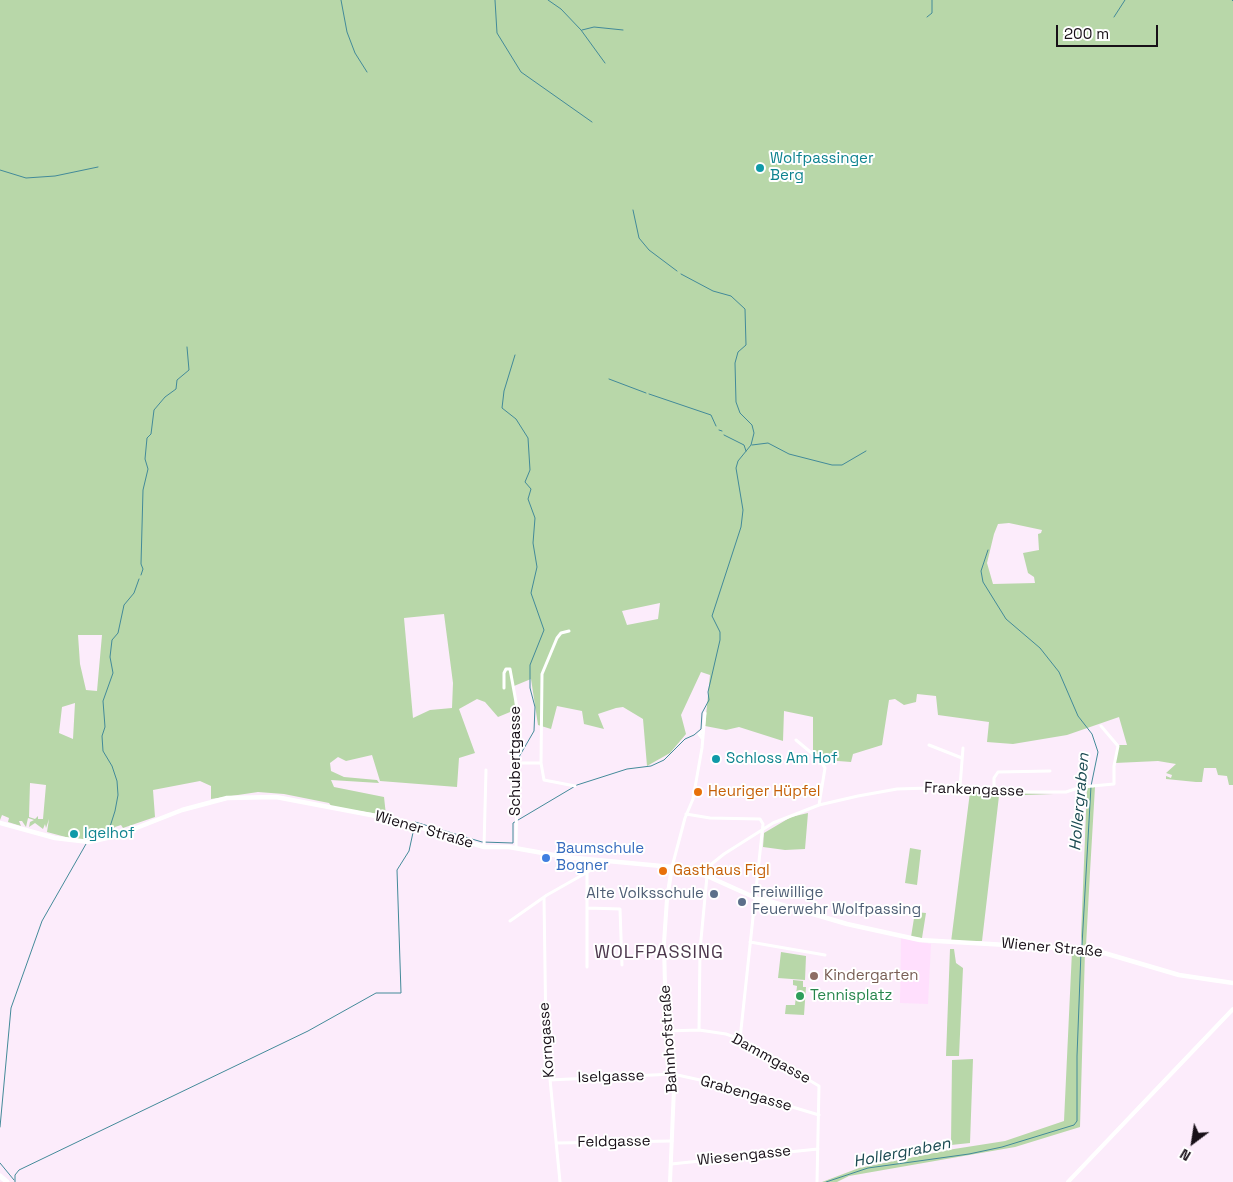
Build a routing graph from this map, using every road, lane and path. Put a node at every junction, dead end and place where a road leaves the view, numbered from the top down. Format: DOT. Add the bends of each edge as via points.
graph roads {
  1 [pos="569,631"];
  2 [pos="504,688"];
  3 [pos="705,713"];
  4 [pos="1101,726"];
  5 [pos="796,740"];
  6 [pos="929,745"];
  7 [pos="964,748"];
  8 [pos="962,758"];
  9 [pos="518,763"];
  10 [pos="541,763"];
  11 [pos="486,770"];
  12 [pos="1050,771"];
  13 [pos="575,786"];
  14 [pos="960,787"];
  15 [pos="994,790"];
  16 [pos="818,805"];
  17 [pos="686,814"];
  18 [pos="0,823"];
  19 [pos="762,829"];
  20 [pos="484,844"];
  21 [pos="516,847"];
  22 [pos="608,861"];
  23 [pos="672,867"];
  24 [pos="587,872"];
  25 [pos="699,874"];
  26 [pos="707,876"];
  27 [pos="544,897"];
  28 [pos="756,898"];
  29 [pos="588,908"];
  30 [pos="510,920"];
  31 [pos="750,942"];
  32 [pos="825,955"];
  33 [pos="622,965"];
  34 [pos="587,966"];
  35 [pos="1233,983"];
  36 [pos="1233,1009"];
  37 [pos="699,1030"];
  38 [pos="666,1031"];
  39 [pos="740,1039"];
  40 [pos="673,1074"];
  41 [pos="550,1080"];
  42 [pos="819,1115"];
  43 [pos="672,1141"];
  44 [pos="557,1143"];
  45 [pos="818,1149"];
  46 [pos="671,1164"];
  47 [pos="0,1176"];
  48 [pos="7,1182"];
  49 [pos="560,1182"];
  50 [pos="670,1182"];
  51 [pos="817,1182"];
  52 [pos="1068,1182"];
  1 -- 10 [label="street" via="556,638 542,674"];
  2 -- 9 [label="street, Schubertgasse" via="504,673 510,669 518,713"];
  3 -- 17 [label="street" via="693,799"];
  4 -- 15 [label="street, Frankengasse" via="1118,746 1114,784 1091,785 1066,792"];
  5 -- 16 [label="street" via="825,768"];
  6 -- 8 [label="street"];
  7 -- 8 [label="street"];
  8 -- 14 [label="street"];
  9 -- 10 [label="street"];
  9 -- 21 [label="street, Schubertgasse"];
  10 -- 13 [label="street" via="544,780"];
  11 -- 20 [label="street"];
  12 -- 15 [label="street" via="998,772 994,778"];
  14 -- 15 [label="street, Frankengasse"];
  14 -- 16 [label="street, Frankengasse" via="897,789"];
  16 -- 19 [label="street, Frankengasse"];
  17 -- 19 [label="street" via="760,819"];
  17 -- 23 [label="street"];
  18 -- 20 [label="main road, Wiener Straße" via="55,838 89,842 227,798 280,797 414,825"];
  19 -- 25 [label="street, Frankengasse" via="714,860"];
  19 -- 28 [label="street"];
  20 -- 21 [label="main road, Wiener Straße"];
  21 -- 22 [label="main road, Wiener Straße" via="565,857"];
  22 -- 23 [label="main road, Wiener Straße"];
  22 -- 24 [label="street"];
  23 -- 25 [label="main road, Wiener Straße"];
  23 -- 38 [label="street, Bahnhofstraße" via="664,943"];
  24 -- 27 [label="street"];
  24 -- 29 [label="street"];
  25 -- 26 [label="main road, Wiener Straße"];
  26 -- 28 [label="main road, Wiener Straße"];
  26 -- 37 [label="street" via="700,950"];
  27 -- 30 [label="street"];
  27 -- 41 [label="street, Korngasse" via="544,986"];
  28 -- 31 [label="street"];
  28 -- 35 [label="main road, Wiener Straße" via="898,936 948,943 1089,950 1179,975"];
  29 -- 33 [label="street" via="620,909"];
  29 -- 34 [label="street"];
  31 -- 32 [label="street"];
  31 -- 39 [label="street"];
  36 -- 52 [label="street"];
  37 -- 38 [label="street, Dammgasse"];
  37 -- 39 [label="street, Dammgasse"];
  38 -- 40 [label="street, Bahnhofstraße"];
  39 -- 42 [label="street, Dammgasse" via="819,1086"];
  40 -- 41 [label="street, Iselgasse"];
  40 -- 42 [label="street, Grabengasse"];
  40 -- 43 [label="street, Bahnhofstraße"];
  41 -- 44 [label="street, Korngasse"];
  42 -- 45 [label="street, Dammgasse"];
  43 -- 44 [label="street, Feldgasse"];
  43 -- 46 [label="street, Bahnhofstraße"];
  44 -- 49 [label="street, Korngasse"];
  45 -- 46 [label="street, Wiesengasse"];
  45 -- 51 [label="street, Dammgasse"];
  46 -- 50 [label="street, Bahnhofstraße"];
  47 -- 48 [label="main road"];
}
